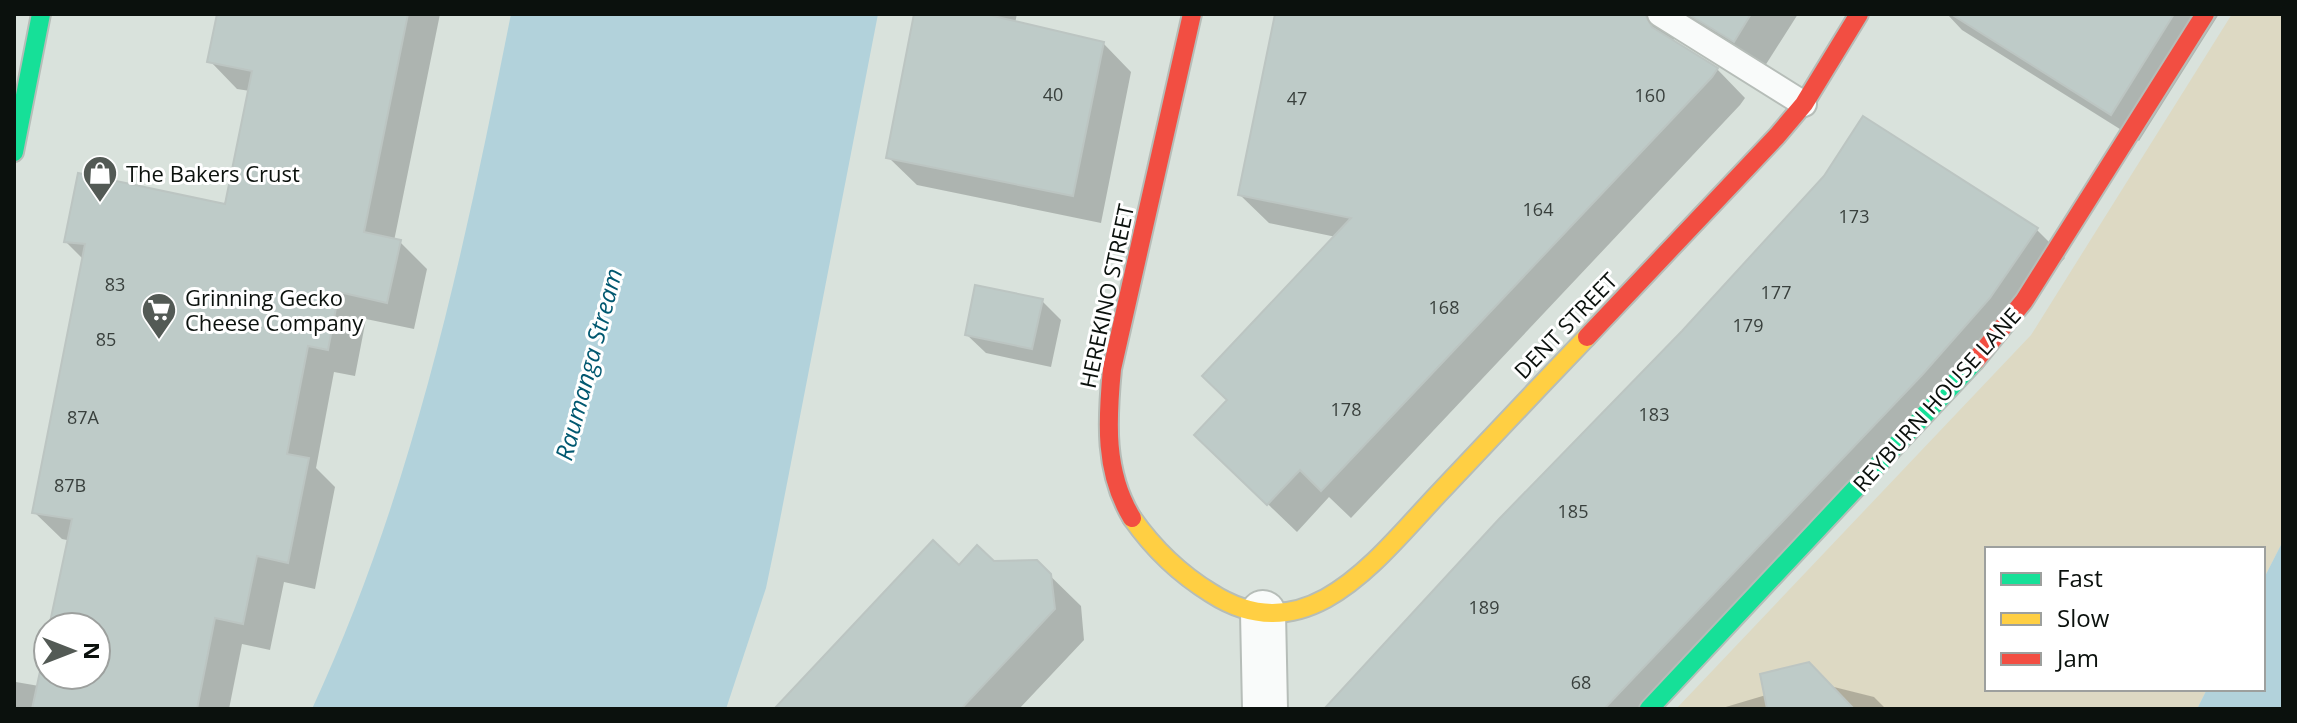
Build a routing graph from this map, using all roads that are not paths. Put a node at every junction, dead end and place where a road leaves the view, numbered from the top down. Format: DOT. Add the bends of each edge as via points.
graph roads {
  1 [pos="41,14"];
  2 [pos="1192,14"];
  3 [pos="1660,14"];
  4 [pos="1859,14"];
  5 [pos="2205,14"];
  6 [pos="1804,104"];
  7 [pos="14,152"];
  8 [pos="1263,613"];
  9 [pos="1265,709"];
  10 [pos="1649,709"];
  1 -- 7 [label="street"];
  2 -- 8 [label="street, HEREKINO STREET" via="1112,369 1109,450 1116,487 1137,526 1166,557 1199,587 1237,607"];
  3 -- 6 [label="lane"];
  4 -- 6 [label="street, DENT STREET"];
  5 -- 10 [label="street, REYBURN HOUSE LANE" via="2024,301 1972,364"];
  6 -- 8 [label="street, DENT STREET" via="1354,580 1323,602 1297,612"];
  8 -- 9 [label="street"];
}
